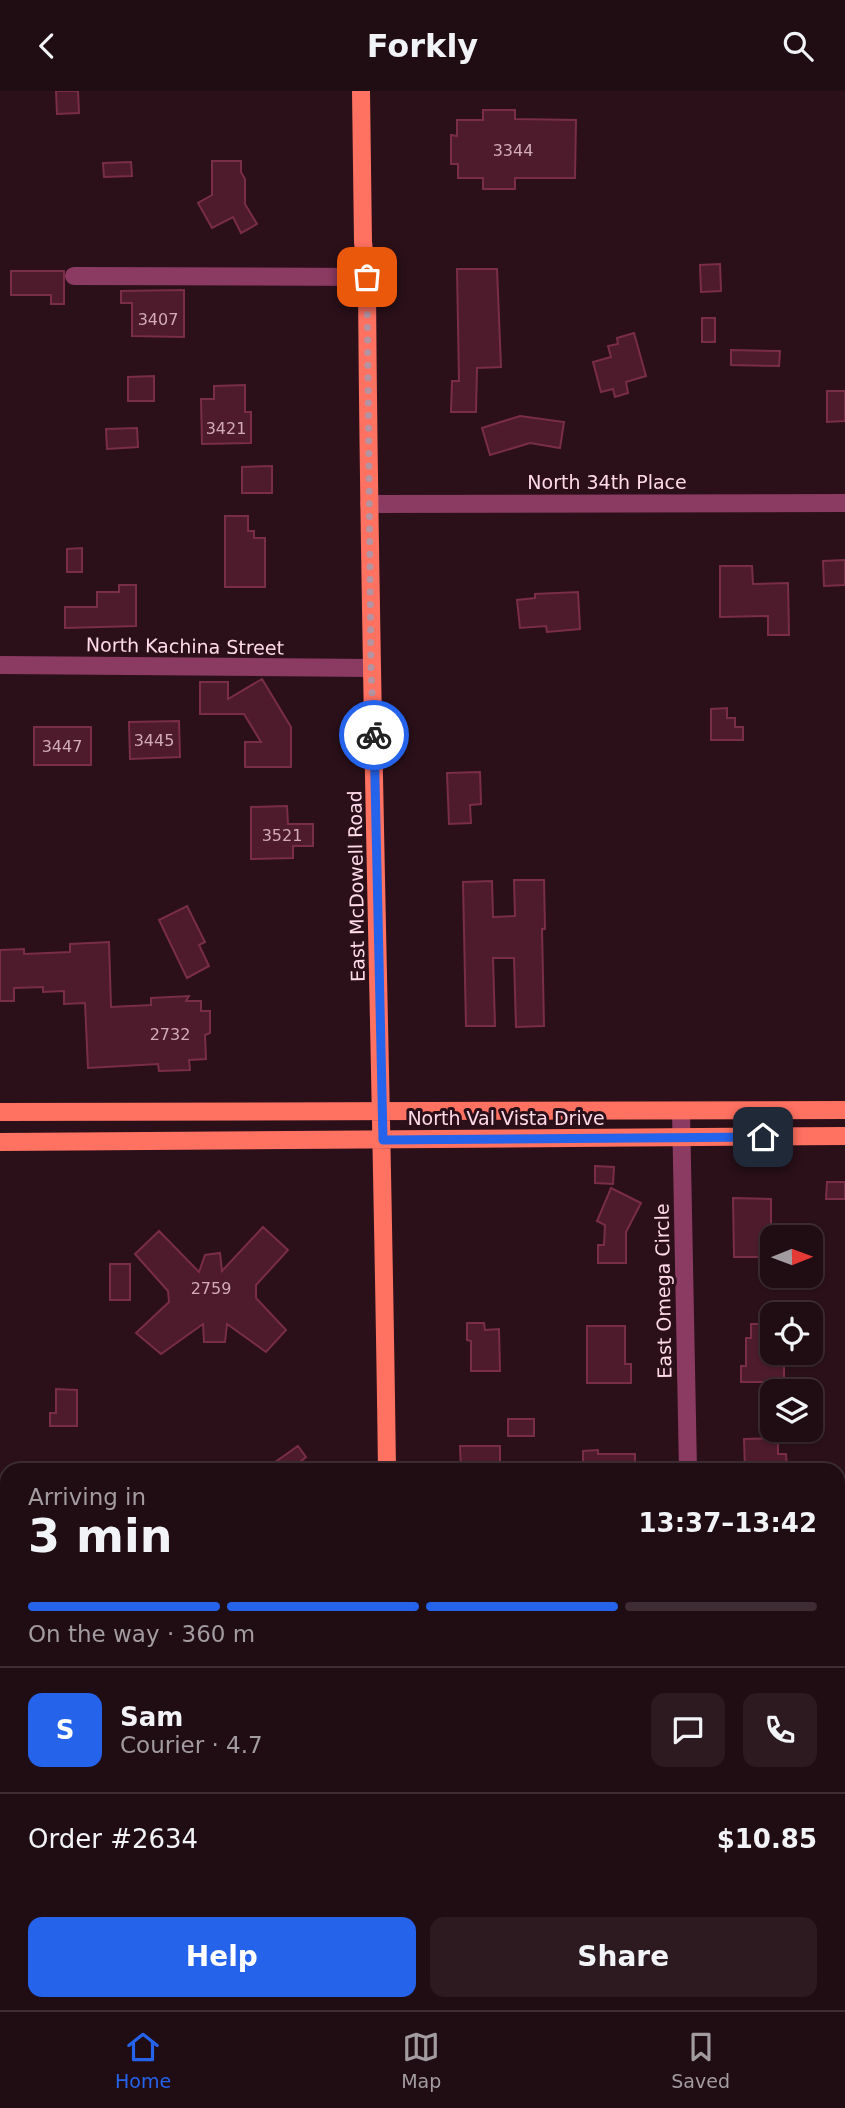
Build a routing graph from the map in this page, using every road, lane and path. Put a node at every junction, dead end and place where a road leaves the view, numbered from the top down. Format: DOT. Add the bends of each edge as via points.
graph roads {
  1 [pos="361,91"];
  2 [pos="74,276"];
  3 [pos="367,277"];
  4 [pos="845,503"];
  5 [pos="369,504"];
  6 [pos="0,665"];
  7 [pos="371,668"];
  8 [pos="382,1110"];
  9 [pos="845,1110"];
  10 [pos="681,1111"];
  11 [pos="0,1112"];
  12 [pos="43,1112"];
  13 [pos="845,1136"];
  14 [pos="681,1137"];
  15 [pos="383,1140"];
  16 [pos="0,1142"];
  17 [pos="44,1142"];
  18 [pos="387,1463"];
  19 [pos="688,1463"];
  1 -- 3 [label="main road, East McDowell Road"];
  2 -- 3 [label="street"];
  3 -- 5 [label="main road, East McDowell Road"];
  4 -- 5 [label="street, North 34th Place"];
  5 -- 7 [label="main road, East McDowell Road"];
  6 -- 7 [label="street, North Kachina Street"];
  7 -- 8 [label="main road, East McDowell Road"];
  8 -- 10 [label="main road, North Val Vista Drive"];
  8 -- 12 [label="main road, North Val Vista Drive"];
  8 -- 15 [label="main road, East McDowell Road"];
  9 -- 10 [label="main road, North Val Vista Drive"];
  10 -- 14 [label="street, East Omega Circle"];
  11 -- 12 [label="main road, North Val Vista Drive"];
  12 -- 17 [label="main road"];
  13 -- 14 [label="main road, North Val Vista Drive"];
  14 -- 15 [label="main road, North Val Vista Drive"];
  14 -- 19 [label="street, East Omega Circle"];
  15 -- 17 [label="main road, North Val Vista Drive"];
  15 -- 18 [label="main road, East McDowell Road"];
  16 -- 17 [label="main road, North Val Vista Drive"];
}
